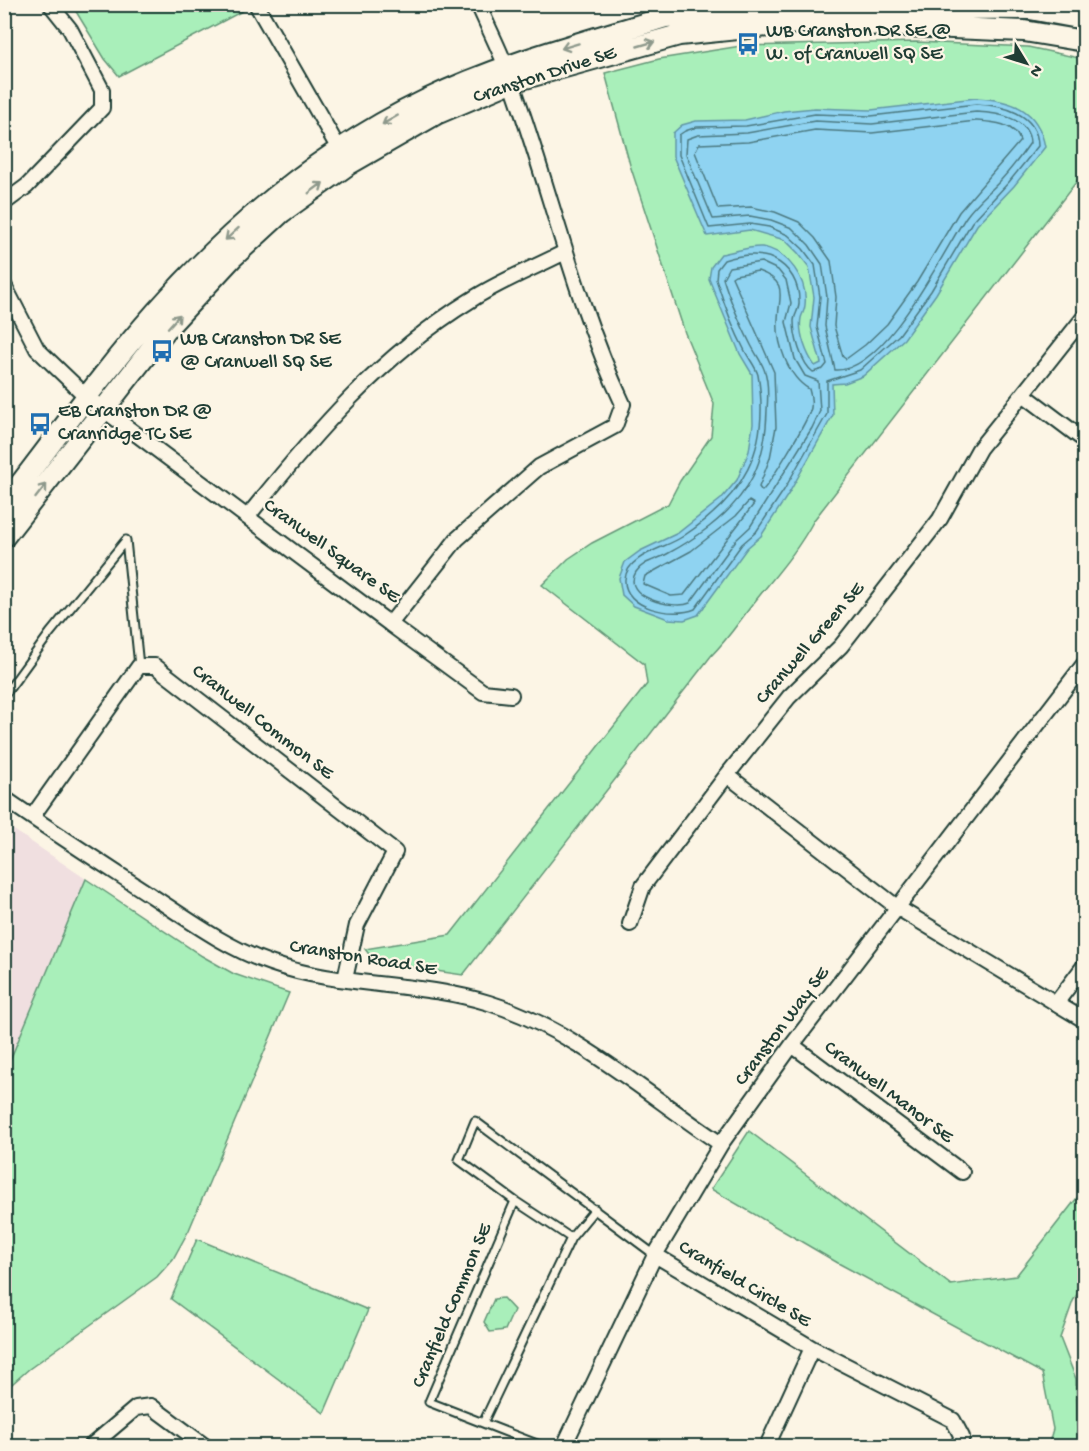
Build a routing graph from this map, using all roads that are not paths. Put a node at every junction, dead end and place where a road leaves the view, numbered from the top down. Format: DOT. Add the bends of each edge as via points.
graph roads {
  1 [pos="50,4"];
  2 [pos="256,4"];
  3 [pos="478,4"];
  4 [pos="1007,7"];
  5 [pos="1031,7"];
  6 [pos="665,11"];
  7 [pos="1084,19"];
  8 [pos="1000,30"];
  9 [pos="1024,31"];
  10 [pos="670,37"];
  11 [pos="1084,41"];
  12 [pos="508,74"];
  13 [pos="344,157"];
  14 [pos="4,203"];
  15 [pos="565,252"];
  16 [pos="4,285"];
  17 [pos="1084,317"];
  18 [pos="1023,394"];
  19 [pos="88,398"];
  20 [pos="105,410"];
  21 [pos="1084,440"];
  22 [pos="4,506"];
  23 [pos="248,516"];
  24 [pos="4,537"];
  25 [pos="390,624"];
  26 [pos="1084,664"];
  27 [pos="139,666"];
  28 [pos="511,695"];
  29 [pos="4,696"];
  30 [pos="727,775"];
  31 [pos="4,798"];
  32 [pos="32,818"];
  33 [pos="898,908"];
  34 [pos="630,924"];
  35 [pos="1084,966"];
  36 [pos="345,979"];
  37 [pos="1057,1002"];
  38 [pos="1084,1020"];
  39 [pos="792,1045"];
  40 [pos="721,1144"];
  41 [pos="962,1172"];
  42 [pos="515,1202"];
  43 [pos="595,1209"];
  44 [pos="571,1238"];
  45 [pos="656,1255"];
  46 [pos="812,1348"];
  47 [pos="483,1423"];
  48 [pos="91,1446"];
  49 [pos="205,1446"];
  50 [pos="543,1446"];
  51 [pos="564,1446"];
  52 [pos="767,1446"];
  53 [pos="957,1446"];
  1 -- 14 [label="street" via="70,29 102,90 102,108 27,186"];
  2 -- 13 [label="street"];
  3 -- 12 [label="street, Cranwell Square SE"];
  4 -- 5 [label="street, Cranston Drive SE"];
  4 -- 6 [label="street, Cranston Drive SE"];
  4 -- 8 [label="street"];
  5 -- 7 [label="street, Cranston Drive SE"];
  5 -- 9 [label="street"];
  6 -- 10 [label="street"];
  6 -- 12 [label="street, Cranston Drive SE, one-way"];
  8 -- 9 [label="street, Cranston Drive SE"];
  8 -- 10 [label="street, Cranston Drive SE" via="809,22"];
  9 -- 11 [label="street, Cranston Drive SE"];
  12 -- 10 [label="street, Cranston Drive SE, one-way"];
  12 -- 13 [label="street, Cranston Drive SE" via="436,114"];
  12 -- 15 [label="street, Cranwell Square SE"];
  13 -- 19 [label="street, Cranston Drive SE, one-way" via="272,198 210,254 154,314"];
  20 -- 13 [label="street, Cranston Drive SE, one-way" via="168,327 232,258"];
  15 -- 23 [label="street" via="471,300 373,373 308,441"];
  15 -- 25 [label="street, Cranwell Square SE" via="623,404 615,426 539,467 457,539"];
  16 -- 19 [label="street, Cranwell Square SE" via="37,348"];
  17 -- 18 [label="street, Cranwell Green SE"];
  18 -- 21 [label="street"];
  18 -- 30 [label="street, Cranwell Green SE" via="980,449 940,519 841,646 789,697"];
  19 -- 20 [label="street, Cranwell Square SE"];
  19 -- 22 [label="street, Cranston Drive SE"];
  20 -- 23 [label="street, Cranwell Square SE"];
  24 -- 20 [label="street, Cranston Drive SE, one-way"];
  23 -- 25 [label="street, Cranwell Square SE"];
  25 -- 28 [label="street" via="483,692"];
  26 -- 33 [label="street, Cranston Way SE"];
  27 -- 29 [label="lane" via="126,540"];
  27 -- 32 [label="street"];
  27 -- 36 [label="street, Cranwell Common SE" via="155,666 395,852 357,925"];
  30 -- 33 [label="street"];
  30 -- 34 [label="street, Cranwell Green SE" via="643,886"];
  31 -- 32 [label="street, Cranston Road SE"];
  32 -- 36 [label="street, Cranston Road SE" via="229,946 271,964"];
  33 -- 37 [label="street"];
  33 -- 39 [label="street, Cranston Way SE"];
  35 -- 37 [label="street"];
  36 -- 40 [label="street, Cranston Road SE" via="445,993 531,1018 580,1045"];
  37 -- 38 [label="street"];
  39 -- 40 [label="street, Cranston Way SE"];
  39 -- 41 [label="street, Cranwell Manor SE"];
  40 -- 45 [label="street, Cranston Way SE"];
  42 -- 43 [label="lane" via="459,1160 475,1121"];
  42 -- 44 [label="lane"];
  42 -- 47 [label="lane, Cranfield Common SE" via="429,1402"];
  43 -- 44 [label="lane"];
  43 -- 45 [label="lane"];
  44 -- 47 [label="lane"];
  45 -- 46 [label="street, Cranfield Circle SE"];
  45 -- 51 [label="street, Cranston Way SE"];
  46 -- 52 [label="street, Cranfield Circle SE"];
  46 -- 53 [label="street, Cranfield Circle SE" via="953,1420 962,1437"];
  47 -- 50 [label="lane, Cranfield Common SE"];
  48 -- 49 [label="street" via="136,1408 151,1406"];
}
